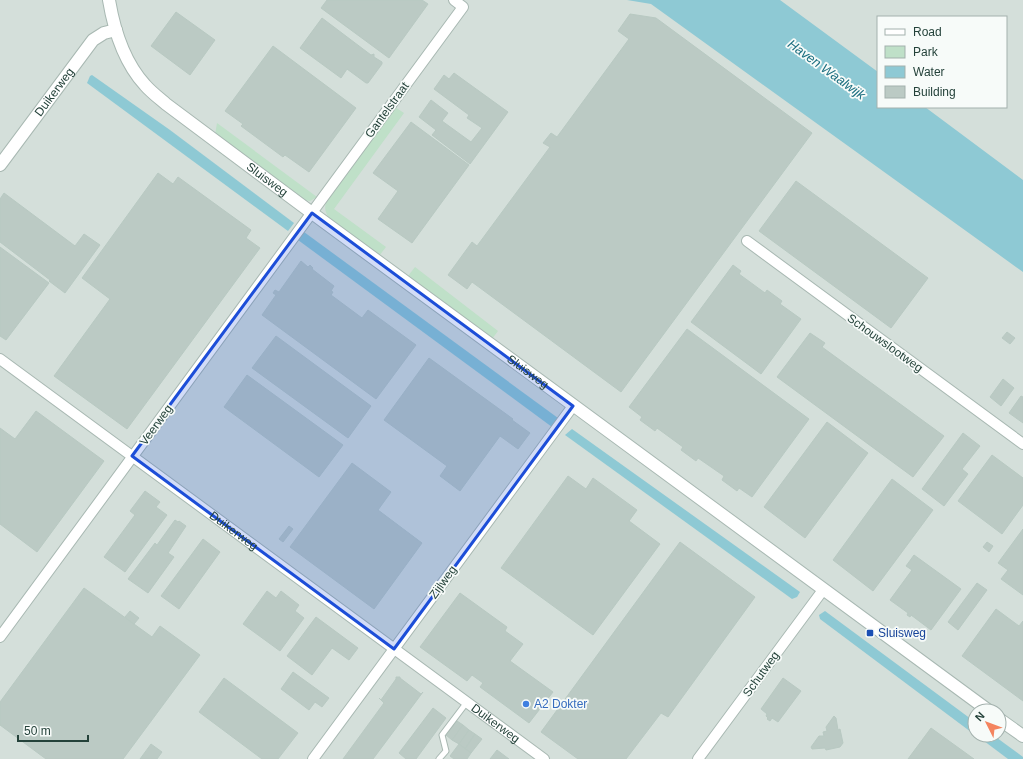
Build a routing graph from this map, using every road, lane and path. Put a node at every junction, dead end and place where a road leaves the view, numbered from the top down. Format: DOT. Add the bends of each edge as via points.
graph roads {
  1 [pos="110,0"];
  2 [pos="454,0"];
  3 [pos="116,30"];
  4 [pos="0,165"];
  5 [pos="312,213"];
  6 [pos="747,241"];
  7 [pos="0,359"];
  8 [pos="573,406"];
  9 [pos="1023,444"];
  10 [pos="132,456"];
  11 [pos="823,590"];
  12 [pos="0,637"];
  13 [pos="394,649"];
  14 [pos="467,702"];
  15 [pos="978,703"];
  16 [pos="1007,725"];
  17 [pos="1023,736"];
  18 [pos="313,759"];
  19 [pos="440,759"];
  20 [pos="544,759"];
  21 [pos="698,759"];
  1 -- 3 [label="street, Sluisweg"];
  2 -- 5 [label="street, Gantelstraat" via="463,6"];
  3 -- 4 [label="street, Duikerweg" via="92,40"];
  3 -- 5 [label="street, Sluisweg" via="133,70 150,90"];
  5 -- 8 [label="street, Sluisweg"];
  5 -- 10 [label="street, Veerweg"];
  6 -- 9 [label="street, Schouwslootweg"];
  7 -- 10 [label="street, Duikerweg"];
  8 -- 11 [label="street, Sluisweg"];
  8 -- 13 [label="street, Zijlweg"];
  10 -- 12 [label="street, Veerweg"];
  10 -- 13 [label="street, Duikerweg"];
  11 -- 15 [label="street, Sluisweg"];
  11 -- 21 [label="street, Schutweg"];
  13 -- 14 [label="street, Duikerweg"];
  13 -- 18 [label="street, Zijlweg"];
  14 -- 19 [label="lane, Duikerweg" via="442,736 446,751"];
  14 -- 20 [label="street, Duikerweg"];
  16 -- 17 [label="street"];
}
